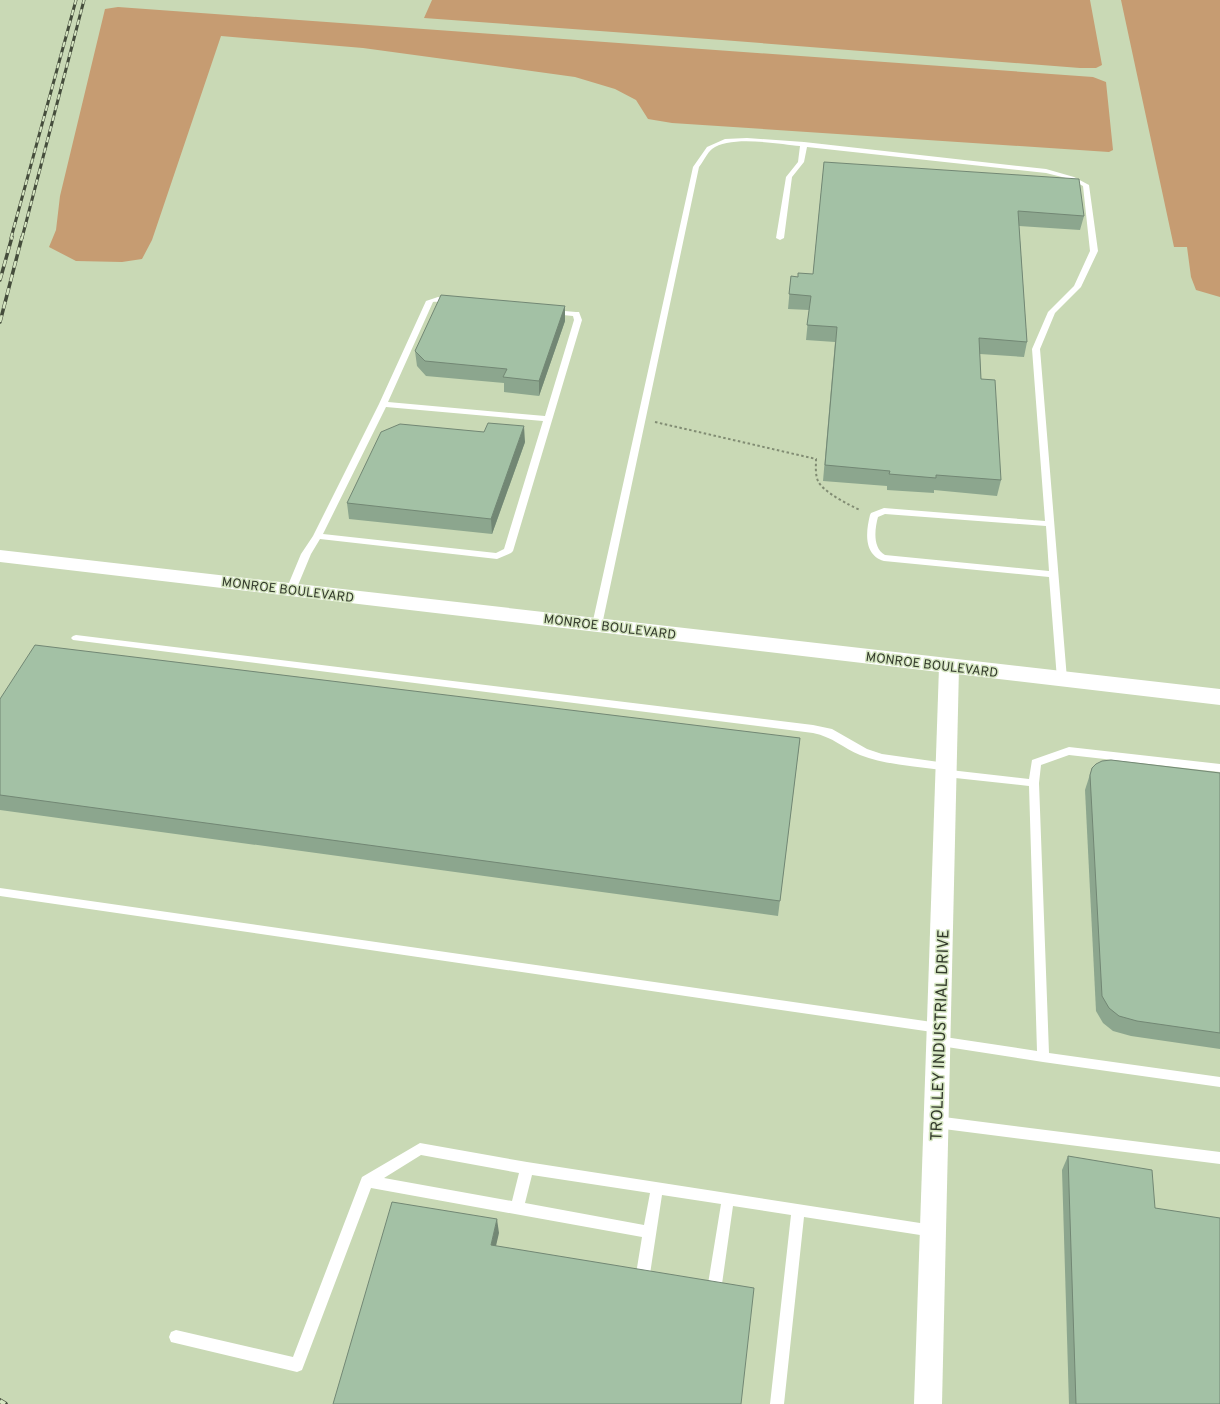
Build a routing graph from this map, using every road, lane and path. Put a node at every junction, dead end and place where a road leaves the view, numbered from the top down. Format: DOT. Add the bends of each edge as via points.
graph roads {
  1 [pos="804,144"];
  2 [pos="780,238"];
  3 [pos="461,302"];
  4 [pos="545,311"];
  5 [pos="383,404"];
  6 [pos="548,419"];
  7 [pos="641,419"];
  8 [pos="874,515"];
  9 [pos="1050,524"];
  10 [pos="317,536"];
  11 [pos="0,556"];
  12 [pos="1053,574"];
  13 [pos="291,590"];
  14 [pos="597,625"];
  15 [pos="76,638"];
  16 [pos="949,667"];
  17 [pos="1062,679"];
  18 [pos="1220,697"];
  19 [pos="1220,768"];
  20 [pos="946,770"];
  21 [pos="1034,783"];
  22 [pos="0,892"];
  23 [pos="938,1035"];
  24 [pos="1043,1057"];
  25 [pos="1220,1082"];
  26 [pos="936,1122"];
  27 [pos="1220,1158"];
  28 [pos="527,1168"];
  29 [pos="367,1181"];
  30 [pos="657,1188"];
  31 [pos="728,1199"];
  32 [pos="517,1209"];
  33 [pos="798,1210"];
  34 [pos="933,1231"];
  35 [pos="649,1232"];
  36 [pos="643,1274"];
  37 [pos="715,1284"];
  38 [pos="176,1337"];
  39 [pos="777,1404"];
  40 [pos="928,1404"];
  1 -- 2 [label="lane" via="801,162 789,177"];
  1 -- 7 [label="lane" via="725,141 709,148 696,167"];
  1 -- 9 [label="lane" via="1046,171 1086,185 1094,251 1077,288 1052,312 1036,348"];
  3 -- 5 [label="lane" via="438,299 430,301"];
  4 -- 6 [label="lane" via="576,314 578,320"];
  5 -- 6 [label="lane"];
  5 -- 10 [label="lane"];
  6 -- 10 [label="lane" via="508,551 497,556"];
  7 -- 8 [label="path" via="809,456 816,459 816,474 820,483 852,506"];
  7 -- 14 [label="lane"];
  8 -- 9 [label="lane" via="884,511"];
  8 -- 12 [label="lane" via="873,549 879,557"];
  9 -- 12 [label="lane"];
  10 -- 13 [label="lane" via="306,554"];
  11 -- 13 [label="street, MONROE BOULEVARD"];
  12 -- 17 [label="lane"];
  13 -- 14 [label="street, MONROE BOULEVARD"];
  14 -- 16 [label="street, MONROE BOULEVARD"];
  15 -- 20 [label="lane" via="813,729 828,732 862,752"];
  16 -- 17 [label="street, MONROE BOULEVARD"];
  16 -- 20 [label="street, TROLLEY INDUSTRIAL DRIVE"];
  17 -- 18 [label="street, MONROE BOULEVARD"];
  19 -- 21 [label="lane" via="1069,751 1036,763"];
  20 -- 21 [label="lane"];
  20 -- 23 [label="street, TROLLEY INDUSTRIAL DRIVE"];
  21 -- 24 [label="lane"];
  22 -- 23 [label="lane"];
  23 -- 24 [label="lane"];
  23 -- 26 [label="street, TROLLEY INDUSTRIAL DRIVE"];
  24 -- 25 [label="lane"];
  26 -- 27 [label="lane"];
  26 -- 34 [label="street, TROLLEY INDUSTRIAL DRIVE"];
  28 -- 29 [label="lane" via="420,1149"];
  28 -- 30 [label="lane"];
  28 -- 32 [label="lane"];
  29 -- 32 [label="lane"];
  29 -- 38 [label="lane" via="297,1365"];
  30 -- 31 [label="lane"];
  30 -- 35 [label="lane"];
  31 -- 33 [label="lane"];
  31 -- 37 [label="lane"];
  32 -- 35 [label="lane"];
  33 -- 34 [label="lane"];
  33 -- 39 [label="lane"];
  34 -- 40 [label="street, TROLLEY INDUSTRIAL DRIVE"];
  35 -- 36 [label="lane"];
}
